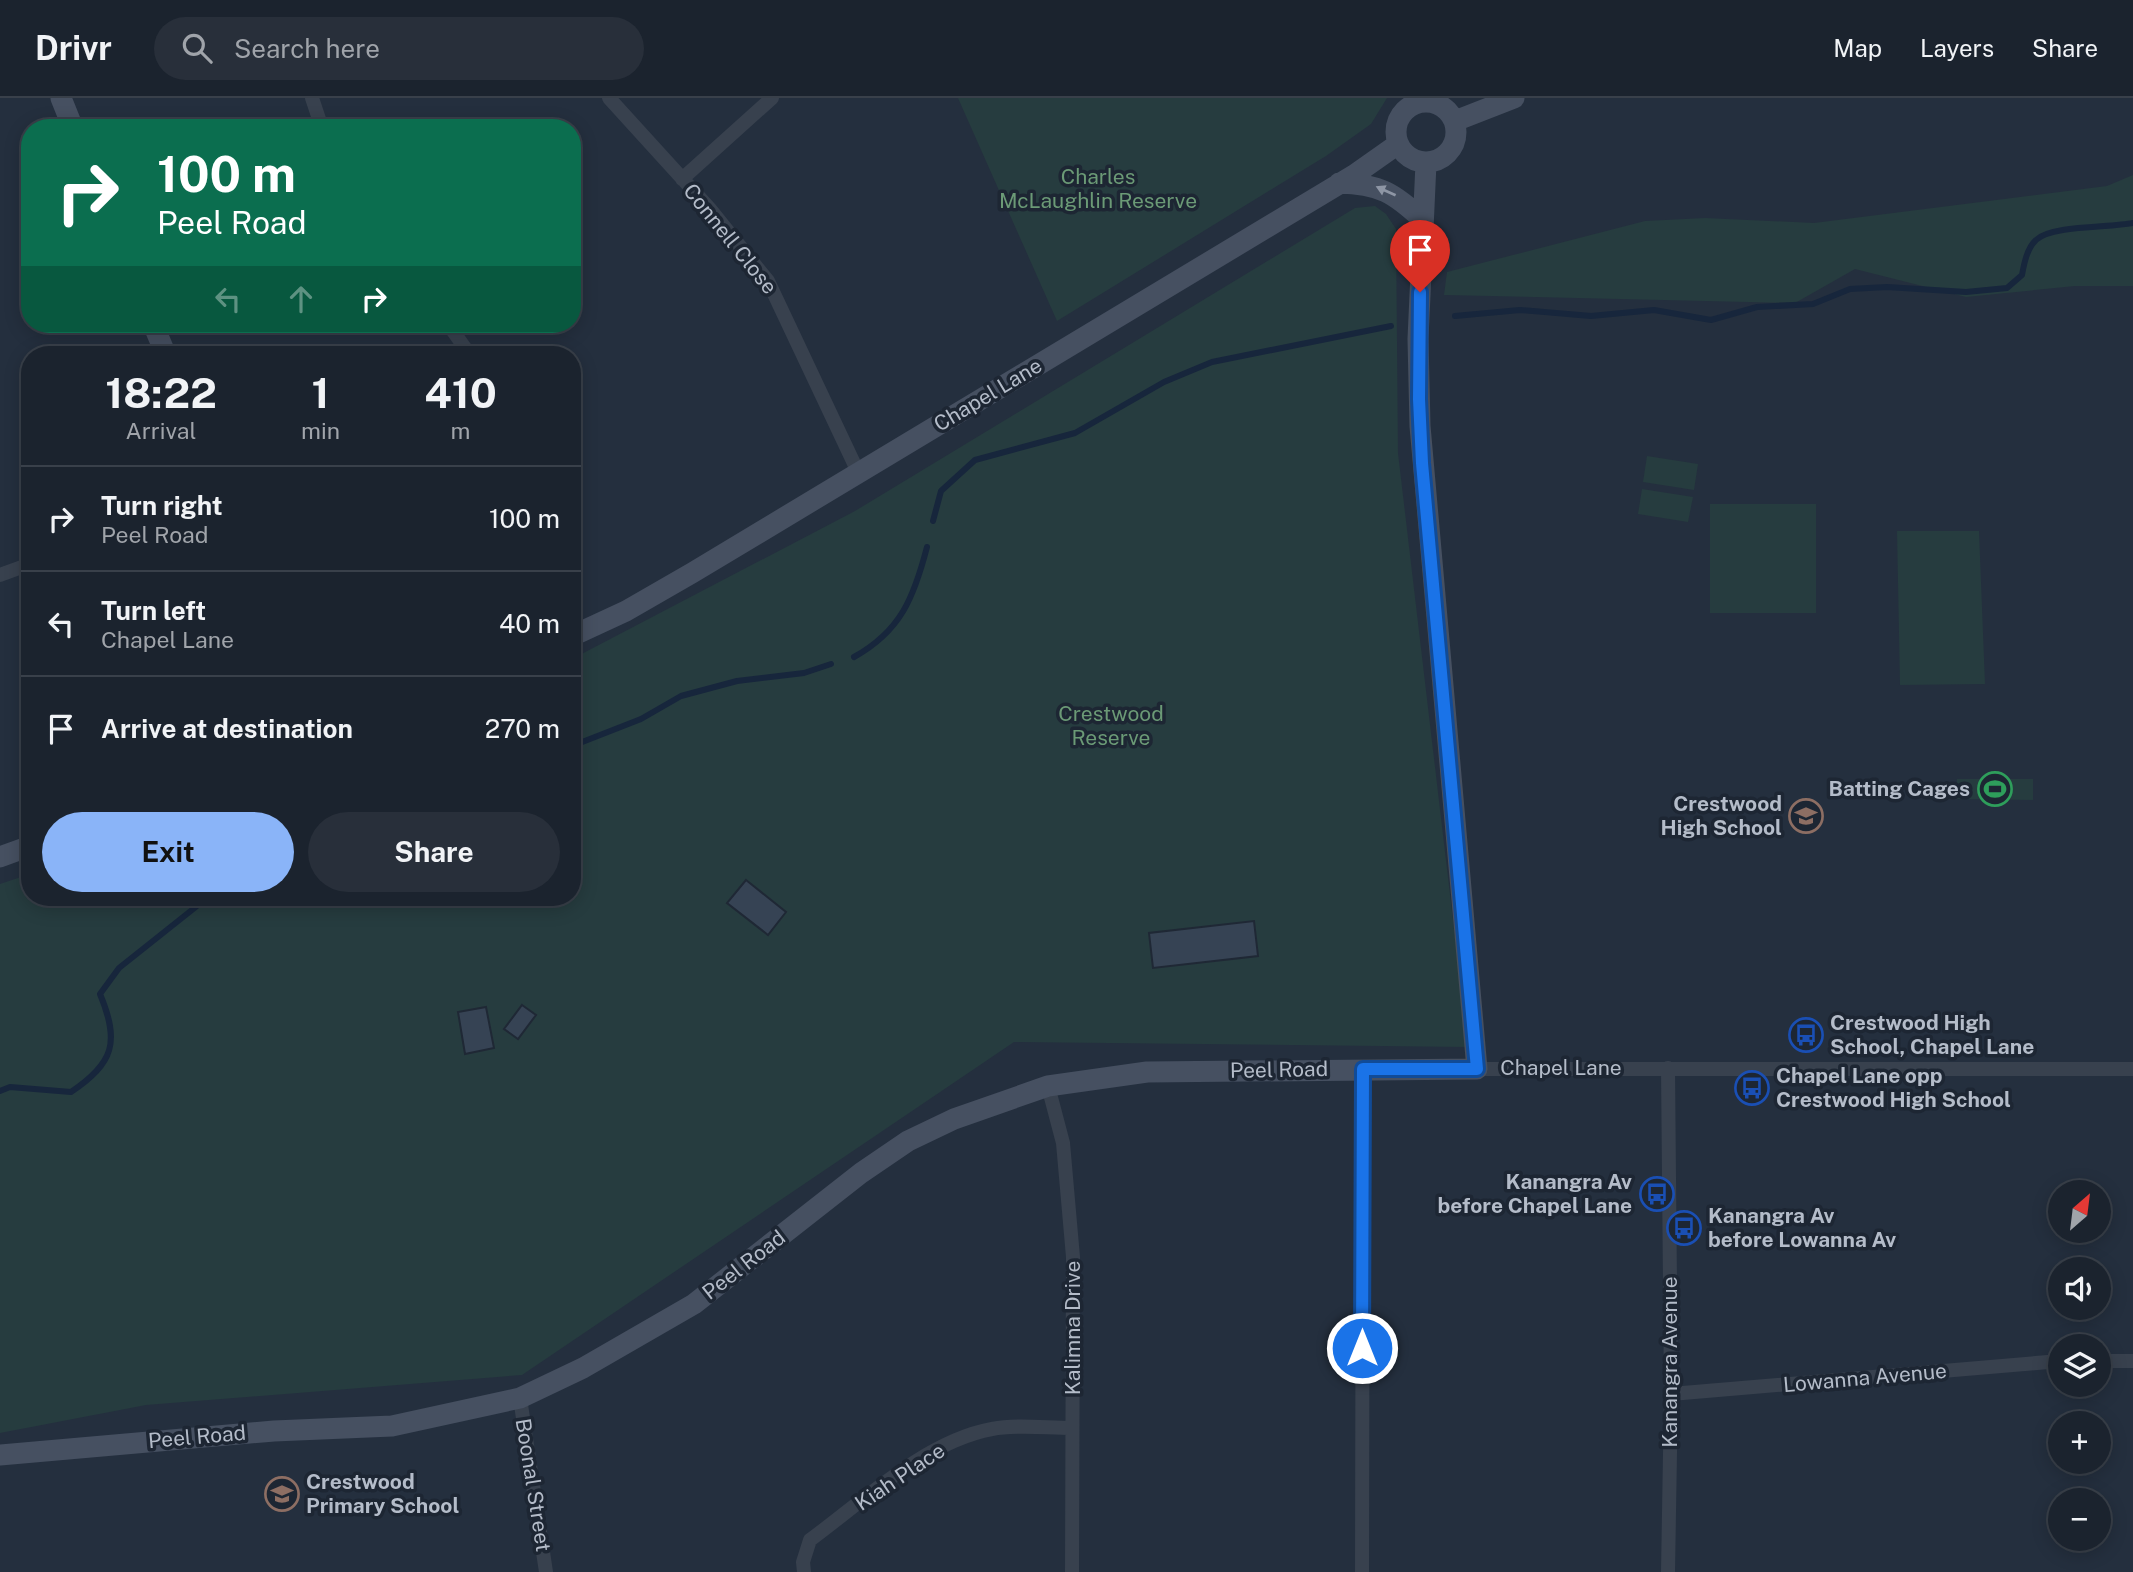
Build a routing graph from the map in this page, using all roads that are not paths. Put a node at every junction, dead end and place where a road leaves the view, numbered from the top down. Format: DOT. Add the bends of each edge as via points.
graph roads {
  1 [pos="61,98"];
  2 [pos="312,98"];
  3 [pos="609,98"];
  4 [pos="772,98"];
  5 [pos="1514,98"];
  6 [pos="1428,99"];
  7 [pos="69,119"];
  8 [pos="319,119"];
  9 [pos="1455,121"];
  10 [pos="1398,144"];
  11 [pos="1426,163"];
  12 [pos="682,178"];
  13 [pos="1339,183"];
  14 [pos="1423,220"];
  15 [pos="859,474"];
  16 [pos="21,567"];
  17 [pos="0,575"];
  18 [pos="581,632"];
  19 [pos="21,849"];
  20 [pos="0,857"];
  21 [pos="1668,1068"];
  22 [pos="1363,1069"];
  23 [pos="1477,1069"];
  24 [pos="2133,1069"];
  25 [pos="1048,1086"];
  26 [pos="2111,1361"];
  27 [pos="2133,1361"];
  28 [pos="2048,1363"];
  29 [pos="1671,1394"];
  30 [pos="520,1398"];
  31 [pos="1072,1428"];
  32 [pos="0,1455"];
  33 [pos="546,1572"];
  34 [pos="804,1572"];
  35 [pos="1072,1572"];
  36 [pos="1362,1572"];
  37 [pos="1668,1572"];
  1 -- 7 [label="street"];
  2 -- 8 [label="street"];
  3 -- 12 [label="street, Connell Close"];
  4 -- 12 [label="street"];
  5 -- 9 [label="street"];
  6 -- 9 [label="street" via="1440,104"];
  6 -- 10 [label="street" via="1401,114 1395,134"];
  9 -- 11 [label="street" via="1457,135 1450,151"];
  10 -- 11 [label="street" via="1410,158"];
  10 -- 13 [label="street, Chapel Lane"];
  11 -- 14 [label="street, Chapel Lane"];
  12 -- 15 [label="street, Connell Close" via="768,281"];
  14 -- 13 [label="street, one-way" via="1395,194"];
  13 -- 15 [label="street, Chapel Lane"];
  14 -- 23 [label="street, Chapel Lane" via="1420,426"];
  15 -- 18 [label="street, Chapel Lane" via="626,611"];
  16 -- 17 [label="street"];
  19 -- 20 [label="street"];
  21 -- 23 [label="street, Chapel Lane"];
  21 -- 24 [label="street, Chapel Lane"];
  21 -- 29 [label="street, Kanangra Avenue"];
  22 -- 23 [label="street, Peel Road"];
  22 -- 25 [label="street, Peel Road" via="1147,1072"];
  22 -- 36 [label="street"];
  25 -- 30 [label="street, Peel Road" via="954,1119 908,1141 694,1304 583,1368"];
  25 -- 31 [label="street, Kalimna Drive" via="1063,1143 1071,1214"];
  26 -- 27 [label="street"];
  28 -- 29 [label="street, Lowanna Avenue"];
  29 -- 37 [label="street, Kanangra Avenue"];
  30 -- 32 [label="street, Peel Road" via="392,1426 274,1430"];
  30 -- 33 [label="street, Boonal Street"];
  31 -- 34 [label="street, Kiah Place" via="994,1428 933,1450 810,1540"];
  31 -- 35 [label="street, Kalimna Drive"];
}
